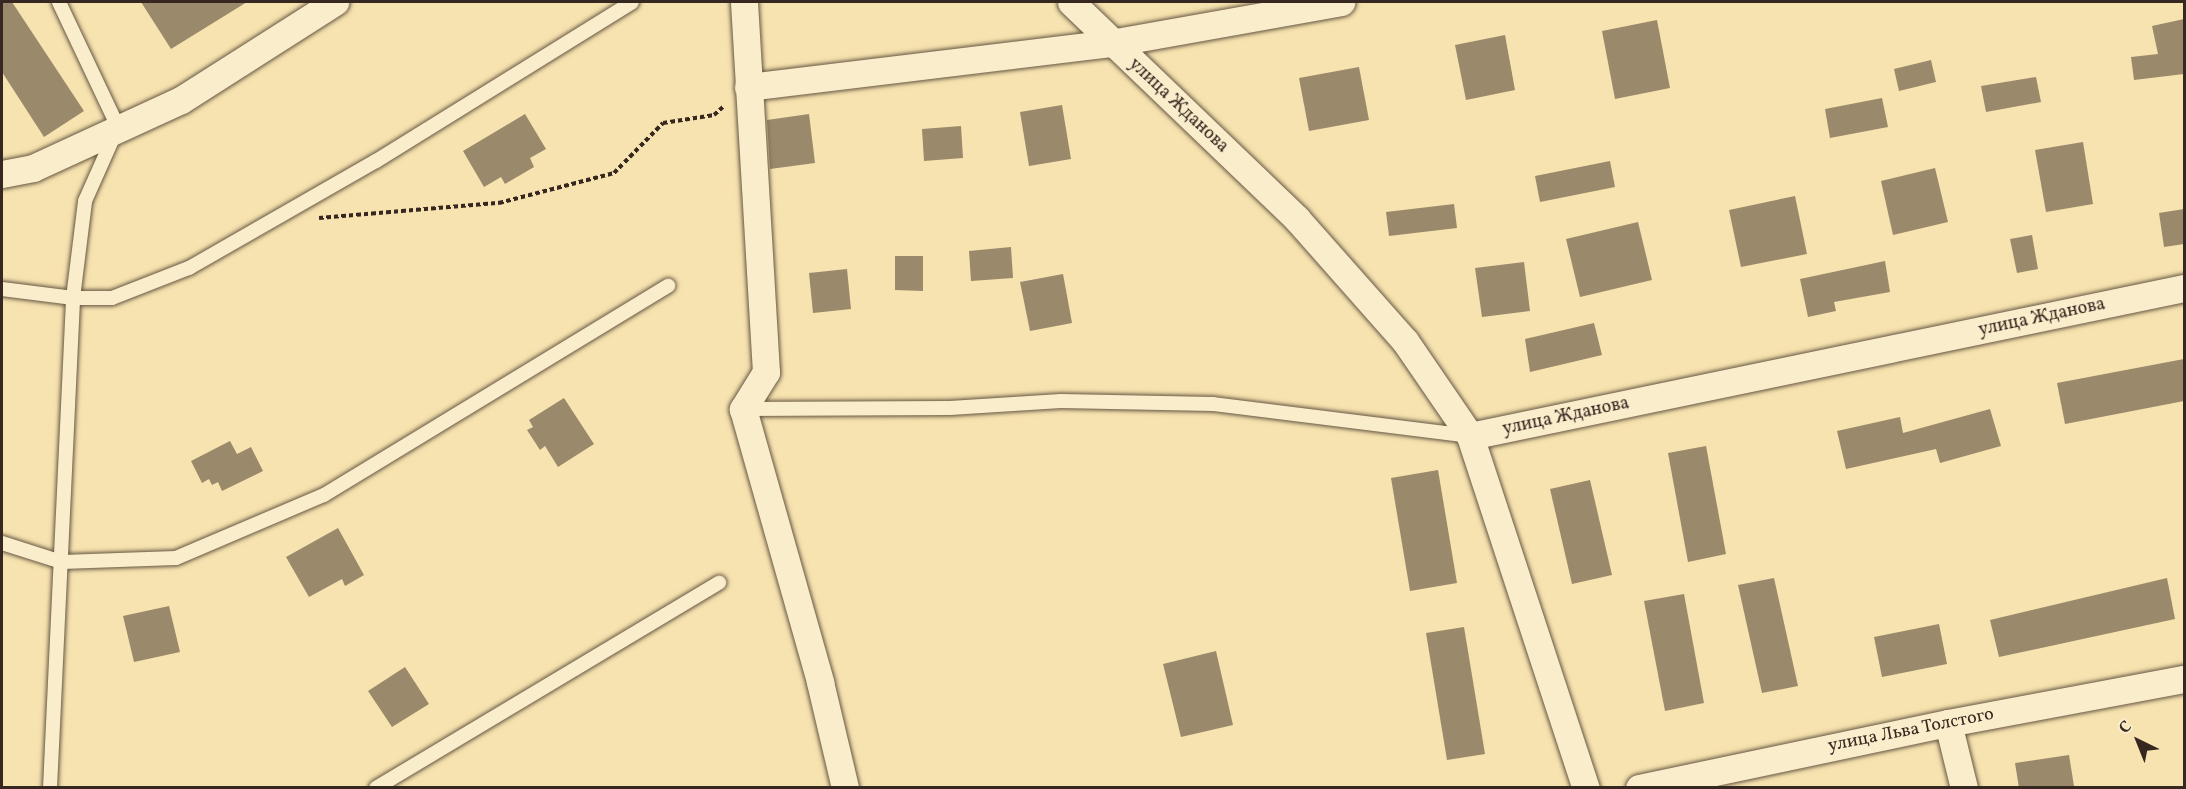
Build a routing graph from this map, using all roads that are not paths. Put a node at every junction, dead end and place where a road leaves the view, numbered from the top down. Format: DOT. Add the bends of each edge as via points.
graph roads {
  1 [pos="58,2"];
  2 [pos="335,2"];
  3 [pos="632,2"];
  4 [pos="744,2"];
  5 [pos="1071,2"];
  6 [pos="1341,2"];
  7 [pos="1111,43"];
  8 [pos="748,87"];
  9 [pos="118,127"];
  10 [pos="2,174"];
  11 [pos="668,286"];
  12 [pos="2184,288"];
  13 [pos="2,289"];
  14 [pos="73,298"];
  15 [pos="743,410"];
  16 [pos="1470,436"];
  17 [pos="2,543"];
  18 [pos="62,562"];
  19 [pos="719,583"];
  20 [pos="2184,679"];
  21 [pos="1948,723"];
  22 [pos="50,788"];
  23 [pos="376,788"];
  24 [pos="845,788"];
  25 [pos="1586,788"];
  26 [pos="1639,788"];
  27 [pos="1964,788"];
  1 -- 9 [label="lane"];
  2 -- 9 [label="street" via="181,100"];
  3 -- 14 [label="lane" via="376,161 189,268 112,297"];
  4 -- 8 [label="street"];
  5 -- 7 [label="street, улица Жданова"];
  6 -- 7 [label="street, улица Жданова"];
  7 -- 8 [label="street, улица Жданова"];
  7 -- 16 [label="street, улица Жданова" via="1297,219 1406,341"];
  8 -- 15 [label="street" via="766,372"];
  9 -- 10 [label="street" via="33,168"];
  9 -- 14 [label="lane" via="85,201"];
  11 -- 18 [label="lane" via="324,495 176,558"];
  12 -- 16 [label="street, улица Жданова"];
  13 -- 14 [label="lane"];
  14 -- 18 [label="lane"];
  15 -- 16 [label="lane" via="950,408 1061,401 1213,404"];
  15 -- 24 [label="street" via="820,682"];
  16 -- 25 [label="street"];
  17 -- 18 [label="lane"];
  18 -- 22 [label="lane"];
  19 -- 23 [label="lane"];
  20 -- 21 [label="street, улица Льва Толстого"];
  21 -- 26 [label="street, улица Льва Толстого"];
  21 -- 27 [label="street"];
}
